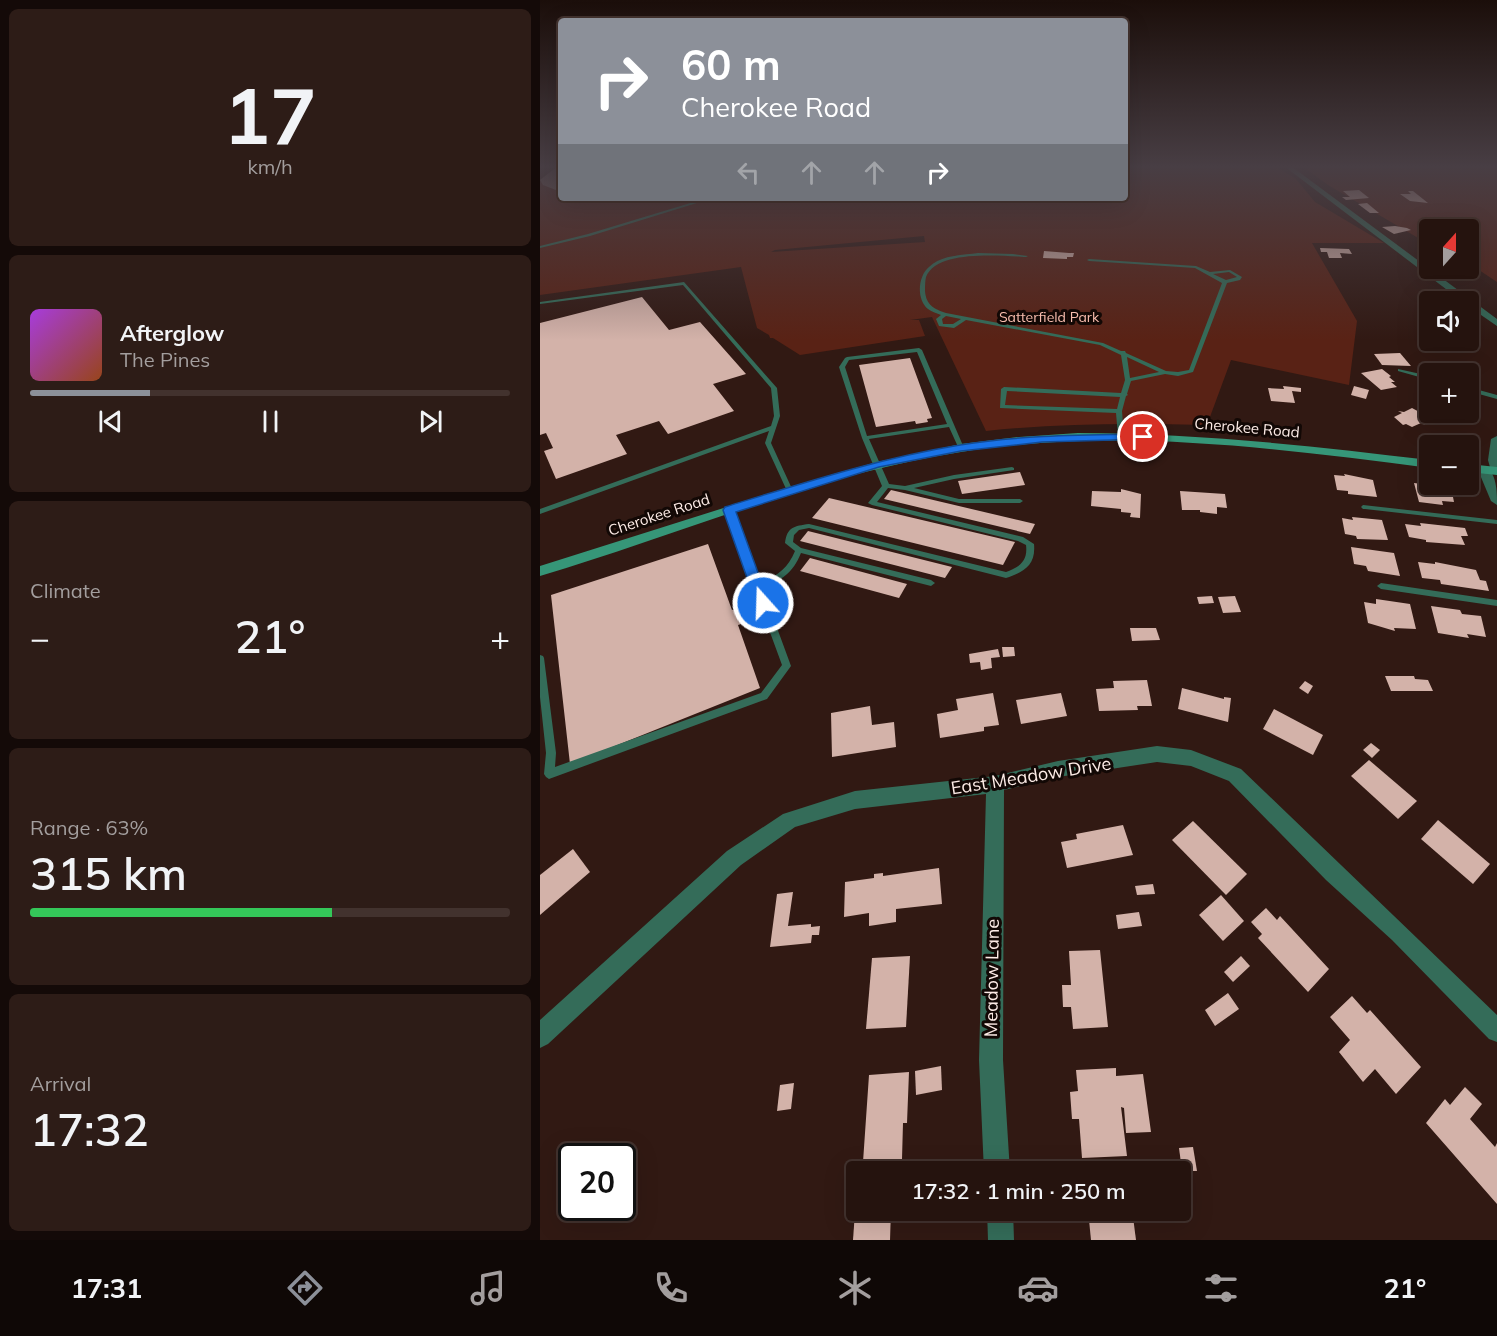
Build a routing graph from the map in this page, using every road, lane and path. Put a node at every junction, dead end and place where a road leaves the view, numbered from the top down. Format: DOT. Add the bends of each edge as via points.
graph roads {
  1 [pos="626,224"];
  2 [pos="1366,224"];
  3 [pos="540,247"];
  4 [pos="1026,256"];
  5 [pos="1089,260"];
  6 [pos="1212,273"];
  7 [pos="1225,282"];
  8 [pos="540,303"];
  9 [pos="945,314"];
  10 [pos="966,318"];
  11 [pos="1496,320"];
  12 [pos="1123,352"];
  13 [pos="1400,370"];
  14 [pos="1165,372"];
  15 [pos="1419,375"];
  16 [pos="1128,380"];
  17 [pos="1479,392"];
  18 [pos="1125,395"];
  19 [pos="1497,397"];
  20 [pos="1119,411"];
  21 [pos="951,425"];
  22 [pos="773,427"];
  23 [pos="1121,436"];
  24 [pos="865,438"];
  25 [pos="1497,439"];
  26 [pos="961,448"];
  27 [pos="1419,463"];
  28 [pos="877,464"];
  29 [pos="1012,469"];
  30 [pos="1493,471"];
  31 [pos="886,486"];
  32 [pos="905,488"];
  33 [pos="790,491"];
  34 [pos="1020,501"];
  35 [pos="1497,501"];
  36 [pos="1365,507"];
  37 [pos="729,510"];
  38 [pos="540,512"];
  39 [pos="1497,522"];
  40 [pos="798,550"];
  41 [pos="540,571"];
  42 [pos="931,583"];
  43 [pos="757,586"];
  44 [pos="1381,586"];
  45 [pos="1497,603"];
  46 [pos="540,658"];
  47 [pos="995,784"];
  48 [pos="1497,1031"];
  49 [pos="540,1036"];
  50 [pos="996,1161"];
  51 [pos="1000,1221"];
  52 [pos="1001,1240"];
  1 -- 3 [label="lane"];
  2 -- 11 [label="street"];
  4 -- 9 [label="lane" via="963,255 926,271 921,285 925,305"];
  5 -- 6 [label="lane" via="1196,267"];
  6 -- 7 [label="lane"];
  6 -- 7 [label="lane" via="1230,271 1240,277"];
  7 -- 14 [label="lane" via="1191,370"];
  8 -- 22 [label="lane" via="684,283 774,388 777,416"];
  9 -- 10 [label="lane"];
  9 -- 10 [label="lane" via="939,319 941,325 954,326"];
  10 -- 12 [label="lane" via="1101,344"];
  12 -- 14 [label="lane"];
  12 -- 16 [label="lane"];
  13 -- 15 [label="lane"];
  14 -- 16 [label="lane"];
  16 -- 18 [label="lane"];
  17 -- 19 [label="lane"];
  18 -- 20 [label="lane"];
  18 -- 20 [label="lane" via="1004,389 1002,407"];
  20 -- 23 [label="lane"];
  21 -- 24 [label="lane"];
  21 -- 24 [label="lane" via="919,350 847,359 842,367"];
  21 -- 26 [label="lane"];
  22 -- 33 [label="lane" via="768,443"];
  22 -- 38 [label="lane"];
  23 -- 26 [label="main road, Cherokee Road"];
  23 -- 27 [label="main road, Cherokee Road" via="1233,441"];
  24 -- 28 [label="lane"];
  25 -- 30 [label="street"];
  26 -- 28 [label="main road, Cherokee Road"];
  28 -- 31 [label="lane"];
  28 -- 33 [label="main road, Cherokee Road"];
  29 -- 32 [label="lane"];
  30 -- 35 [label="street"];
  31 -- 32 [label="lane"];
  31 -- 40 [label="lane" via="872,503 1020,539 1029,544 1032,553 1026,566 1020,572 1006,575 809,526 790,534 789,543"];
  32 -- 34 [label="lane" via="958,501"];
  33 -- 37 [label="main road, Cherokee Road"];
  36 -- 39 [label="lane"];
  37 -- 41 [label="main road, Cherokee Road"];
  37 -- 43 [label="lane"];
  40 -- 42 [label="lane"];
  40 -- 43 [label="lane" via="785,575"];
  43 -- 46 [label="lane" via="787,666 764,696 549,774 551,753"];
  44 -- 45 [label="lane"];
  47 -- 48 [label="street, East Meadow Drive" via="1058,769 1157,754 1191,758 1235,775"];
  47 -- 49 [label="street, East Meadow Drive" via="855,800 790,820 734,858"];
  47 -- 50 [label="street, Meadow Lane" via="991,1060"];
  51 -- 52 [label="street"];
}
